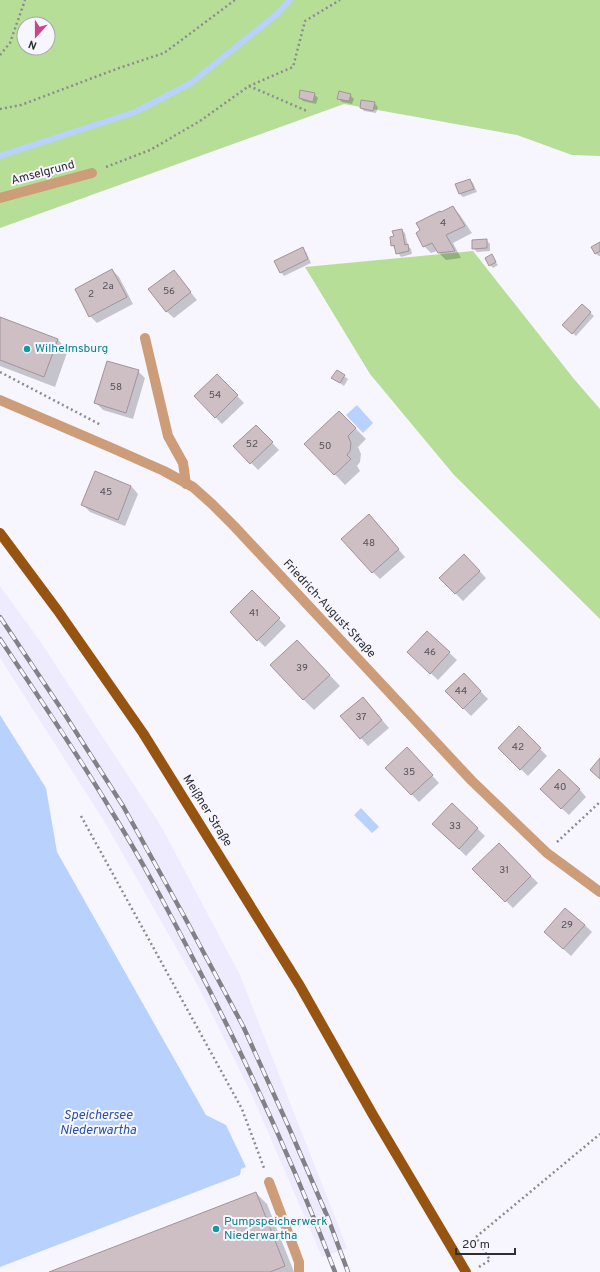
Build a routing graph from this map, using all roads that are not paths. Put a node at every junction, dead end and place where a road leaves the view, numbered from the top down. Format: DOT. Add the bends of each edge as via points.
graph roads {
  1 [pos="92,172"];
  2 [pos="0,198"];
  3 [pos="145,338"];
  4 [pos="0,400"];
  5 [pos="186,484"];
  6 [pos="0,533"];
  7 [pos="600,892"];
  8 [pos="269,1182"];
  9 [pos="299,1271"];
  10 [pos="466,1272"];
  1 -- 2 [label="street, Amselgrund"];
  3 -- 5 [label="street" via="168,436 183,463"];
  4 -- 5 [label="street, Friedrich-August-Straße" via="164,471"];
  5 -- 7 [label="street, Friedrich-August-Straße" via="228,520 472,781 547,852"];
  6 -- 10 [label="main road, Meißner Straße" via="143,733 300,986"];
  8 -- 9 [label="street" via="299,1262"];
}
